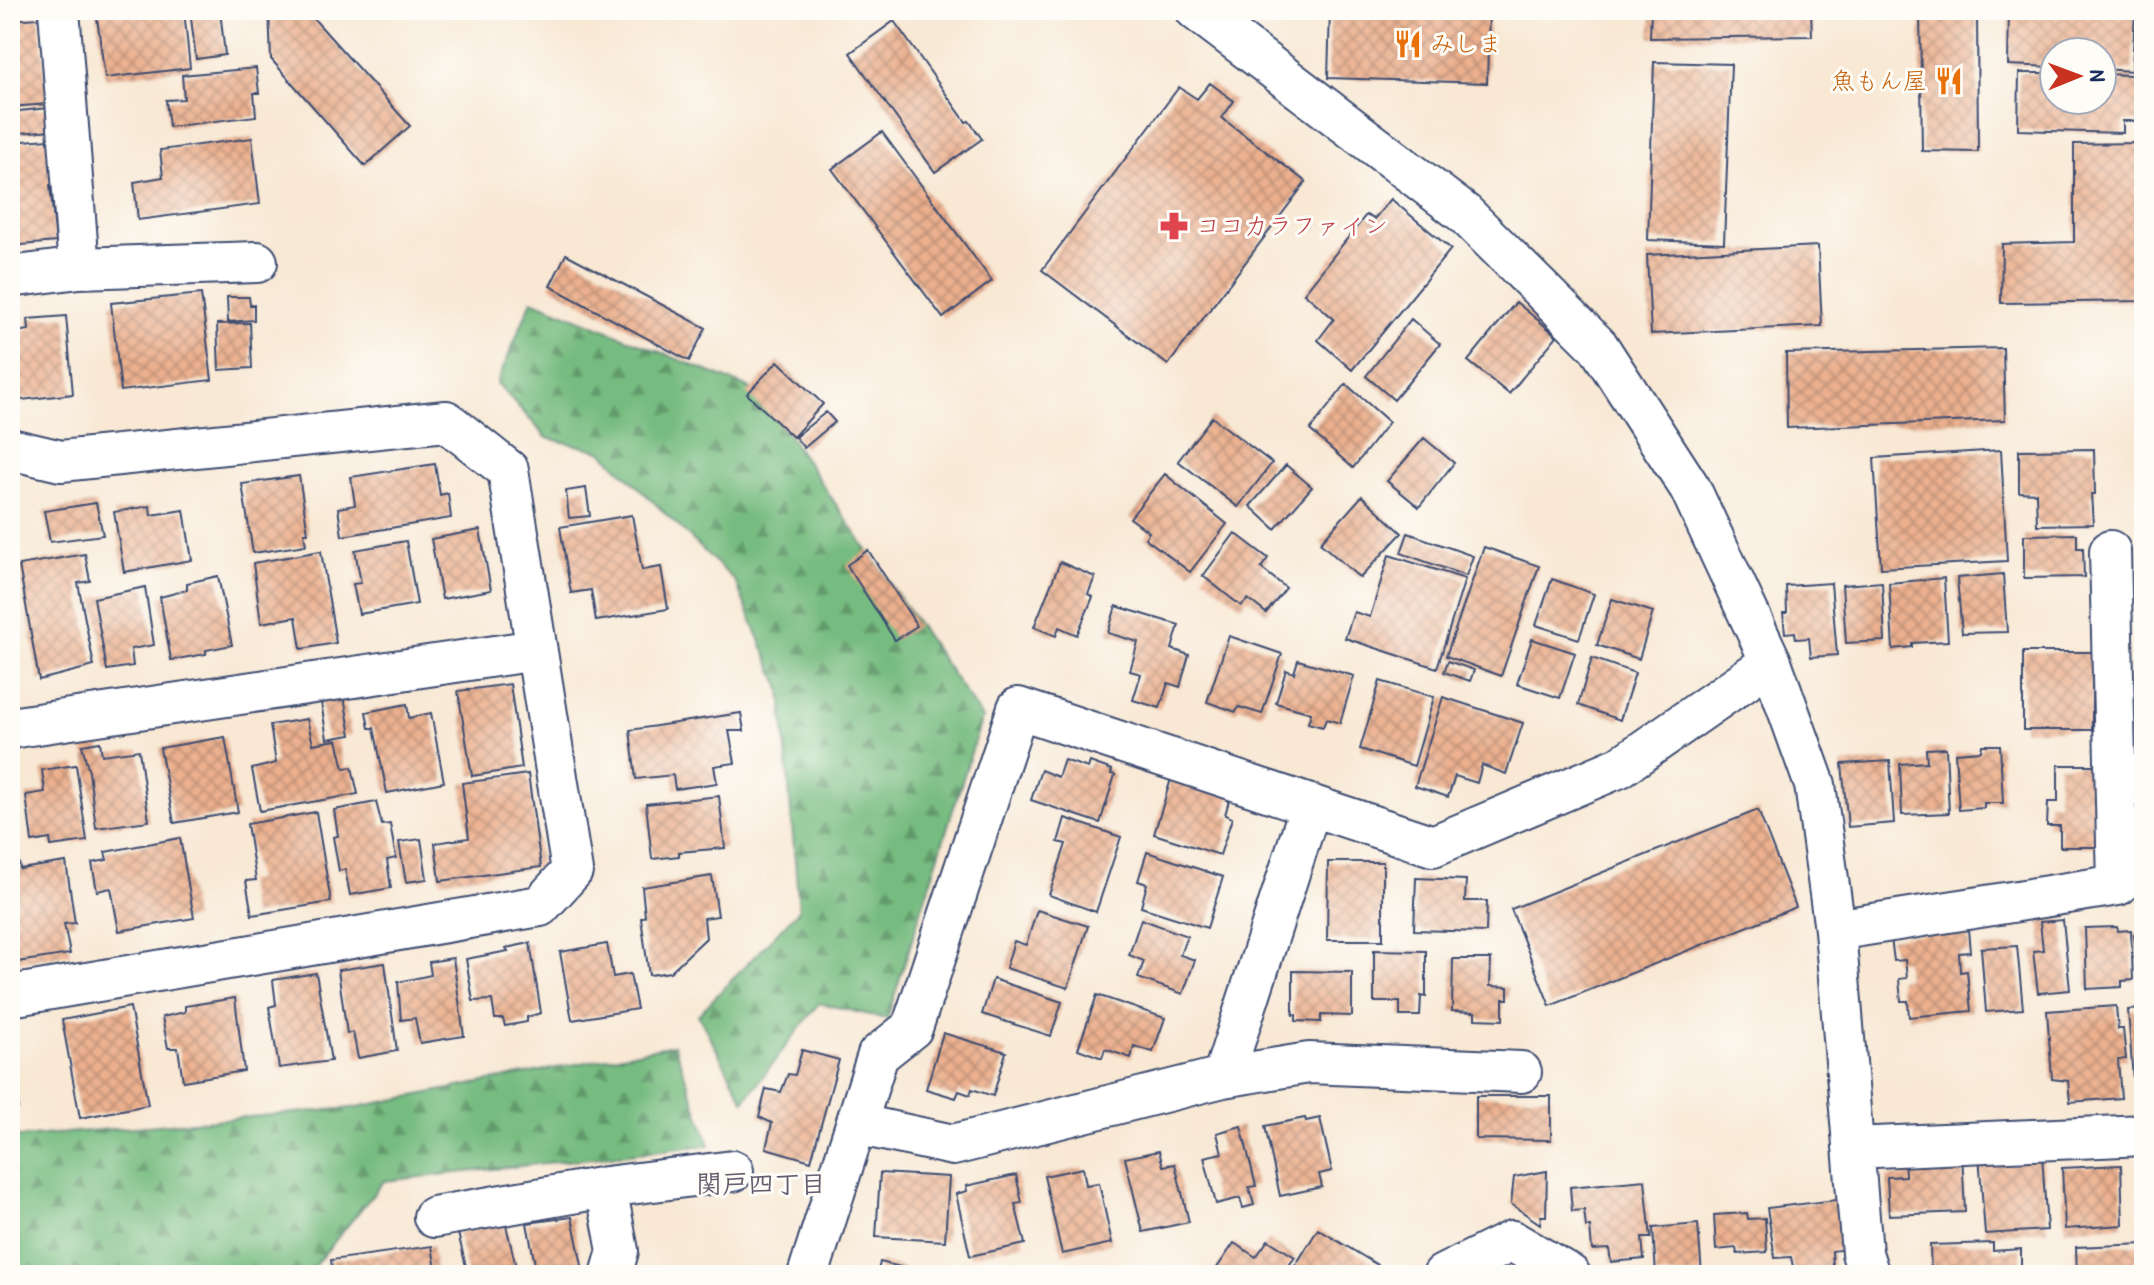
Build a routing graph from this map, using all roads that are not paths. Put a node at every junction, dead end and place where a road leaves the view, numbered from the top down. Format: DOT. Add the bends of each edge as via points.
graph roads {
  1 [pos="59,10"];
  2 [pos="1196,10"];
  3 [pos="257,262"];
  4 [pos="79,268"];
  5 [pos="10,277"];
  6 [pos="10,449"];
  7 [pos="2110,551"];
  8 [pos="536,650"];
  9 [pos="1771,662"];
  10 [pos="10,728"];
  11 [pos="1311,805"];
  12 [pos="2131,883"];
  13 [pos="1835,930"];
  14 [pos="10,996"];
  15 [pos="1521,1072"];
  16 [pos="1223,1077"];
  17 [pos="856,1124"];
  18 [pos="2144,1135"];
  19 [pos="1853,1148"];
  20 [pos="733,1171"];
  21 [pos="606,1187"];
  22 [pos="434,1217"];
  23 [pos="611,1275"];
  24 [pos="808,1275"];
  25 [pos="1443,1275"];
  26 [pos="1570,1275"];
  27 [pos="1869,1275"];
  1 -- 4 [label="street"];
  2 -- 9 [label="street" via="1465,214 1598,346 1690,488"];
  3 -- 4 [label="street"];
  4 -- 5 [label="street"];
  6 -- 8 [label="street" via="61,461 446,421 508,470"];
  7 -- 12 [label="street"];
  8 -- 10 [label="street"];
  8 -- 14 [label="street" via="572,871 540,906"];
  9 -- 11 [label="street" via="1620,767 1433,846"];
  9 -- 13 [label="street" via="1815,785"];
  11 -- 16 [label="street"];
  11 -- 17 [label="street" via="1018,708 912,1028 878,1055"];
  12 -- 13 [label="street"];
  13 -- 19 [label="street"];
  15 -- 16 [label="street" via="1309,1063"];
  16 -- 17 [label="street" via="953,1145"];
  17 -- 24 [label="street"];
  18 -- 19 [label="street"];
  19 -- 27 [label="street" via="1862,1253"];
  20 -- 21 [label="street"];
  21 -- 22 [label="street"];
  21 -- 23 [label="street" via="618,1251"];
  25 -- 26 [label="street" via="1512,1241"];
}
